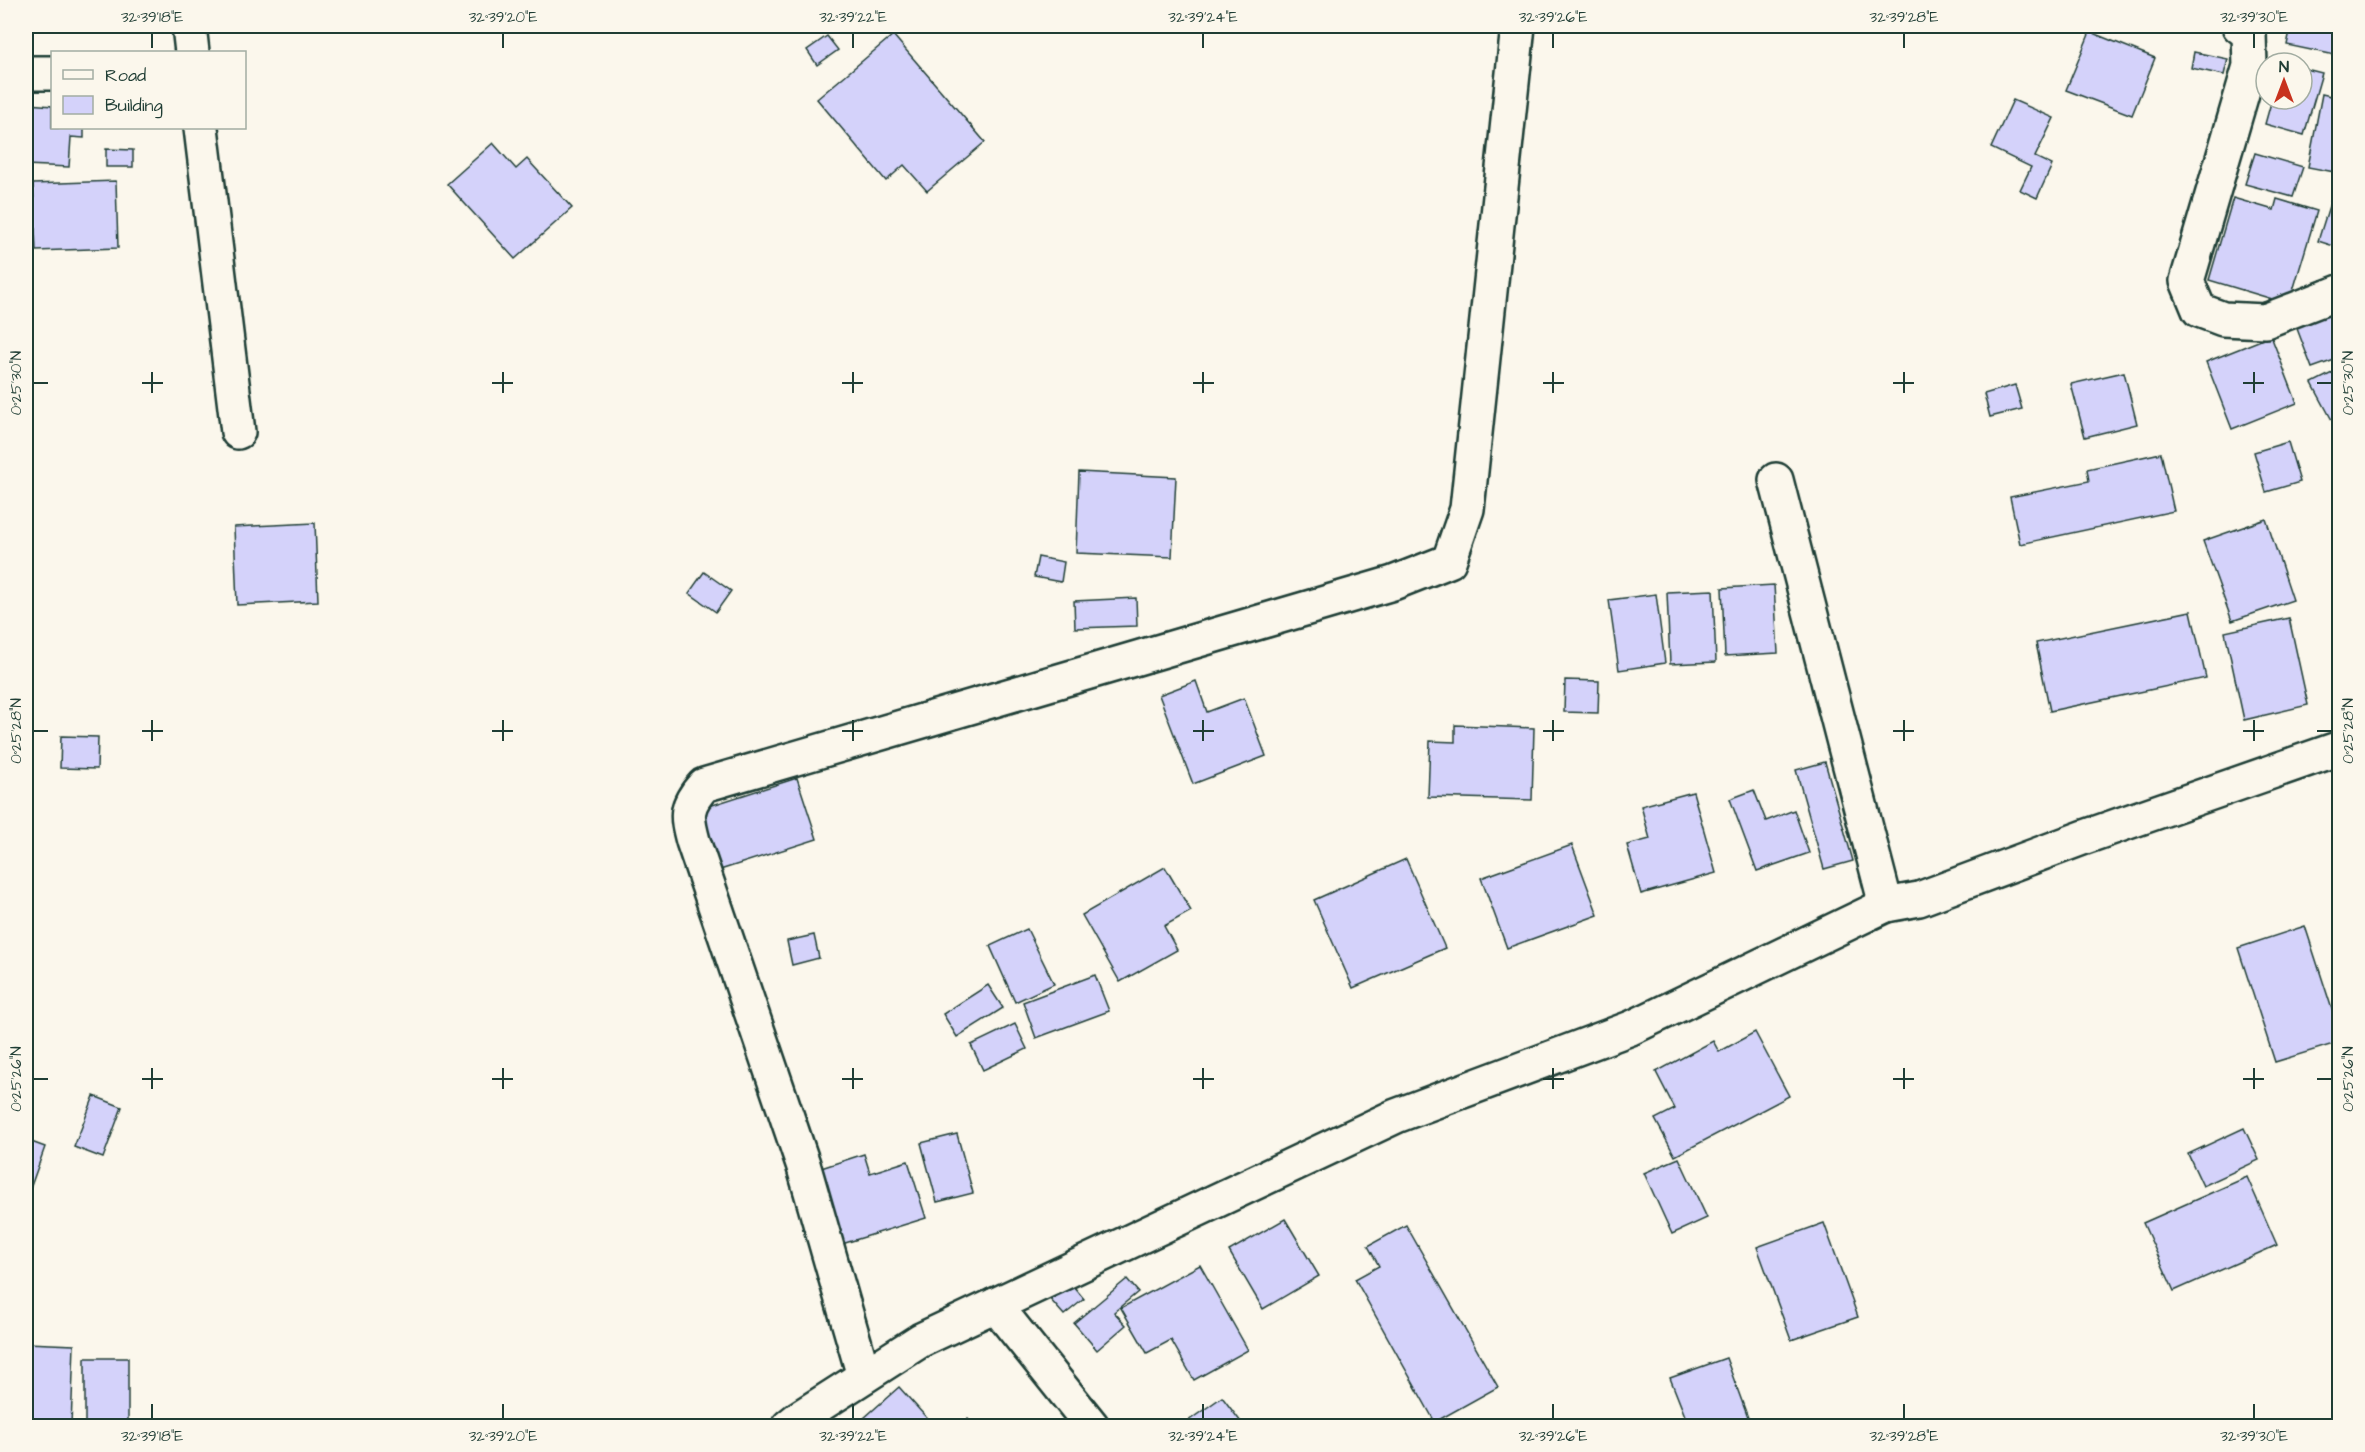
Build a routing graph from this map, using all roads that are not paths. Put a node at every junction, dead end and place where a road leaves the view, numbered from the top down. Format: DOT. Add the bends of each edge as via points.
graph roads {
  1 [pos="189,26"];
  2 [pos="1518,26"];
  3 [pos="2239,26"];
  4 [pos="192,51"];
  5 [pos="26,73"];
  6 [pos="51,73"];
  7 [pos="201,129"];
  8 [pos="2340,292"];
  9 [pos="238,432"];
  10 [pos="1776,480"];
  11 [pos="2340,748"];
  12 [pos="1886,905"];
  13 [pos="995,1305"];
  14 [pos="864,1376"];
  15 [pos="789,1426"];
  16 [pos="1092,1426"];
  1 -- 4 [label="street"];
  2 -- 14 [label="street" via="1467,509 1449,561 1393,583 704,785 692,799 687,818 693,841 803,1164"];
  3 -- 8 [label="street" via="2248,34 2250,66 2187,281 2199,310 2223,319 2265,321"];
  5 -- 6 [label="street"];
  7 -- 9 [label="street"];
  10 -- 12 [label="street"];
  11 -- 12 [label="street" via="1919,900"];
  12 -- 13 [label="street" via="1631,1028 1396,1116"];
  13 -- 14 [label="street" via="921,1340"];
  13 -- 16 [label="street"];
  14 -- 15 [label="street"];
}
